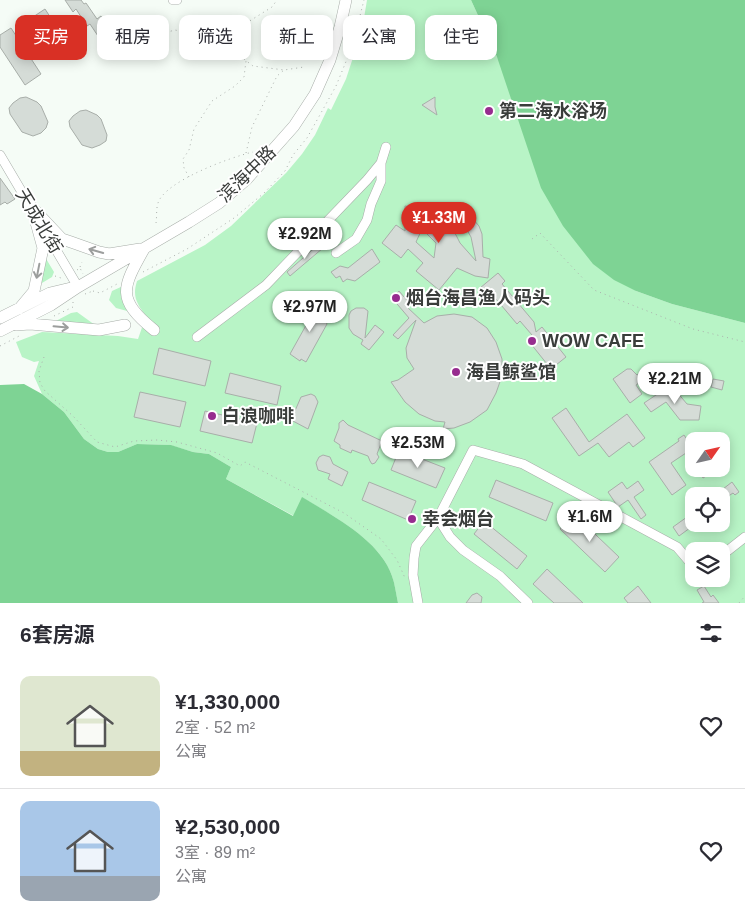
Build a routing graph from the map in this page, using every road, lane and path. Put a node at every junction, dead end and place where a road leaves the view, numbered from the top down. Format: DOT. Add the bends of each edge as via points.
graph roads {
  1 [pos="173,0"];
  2 [pos="177,0"];
  3 [pos="277,0"];
  4 [pos="346,0"];
  5 [pos="251,20"];
  6 [pos="246,61"];
  7 [pos="304,67"];
  8 [pos="284,70"];
  9 [pos="386,147"];
  10 [pos="253,152"];
  11 [pos="246,154"];
  12 [pos="0,155"];
  13 [pos="381,163"];
  14 [pos="189,178"];
  15 [pos="31,206"];
  16 [pos="156,223"];
  17 [pos="532,239"];
  18 [pos="144,248"];
  19 [pos="336,253"];
  20 [pos="82,262"];
  21 [pos="80,268"];
  22 [pos="55,276"];
  23 [pos="61,278"];
  24 [pos="78,287"];
  25 [pos="74,300"];
  26 [pos="73,307"];
  27 [pos="18,309"];
  28 [pos="0,318"];
  29 [pos="12,325"];
  30 [pos="125,325"];
  31 [pos="154,330"];
  32 [pos="0,331"];
  33 [pos="197,337"];
  34 [pos="745,342"];
  35 [pos="44,357"];
  36 [pos="438,518"];
  37 [pos="745,537"];
  38 [pos="730,549"];
  39 [pos="685,556"];
  40 [pos="405,579"];
  41 [pos="745,596"];
  42 [pos="418,603"];
  43 [pos="528,603"];
  44 [pos="739,603"];
  1 -- 2 [label="street"];
  3 -- 5 [label="path"];
  4 -- 18 [label="main road, 滨海中路" via="330,60 315,94 294,126 246,180 219,203"];
  6 -- 8 [label="path" via="260,68"];
  6 -- 14 [label="path" via="244,77 212,101 194,129 189,150 183,159"];
  7 -- 8 [label="path"];
  8 -- 11 [label="path" via="277,76 252,128"];
  9 -- 13 [label="street"];
  10 -- 11 [label="path"];
  11 -- 14 [label="path" via="218,163"];
  12 -- 15 [label="street, 天成北街"];
  13 -- 19 [label="street" via="381,181 367,220 356,239"];
  13 -- 33 [label="street" via="266,285"];
  14 -- 16 [label="path" via="163,194 158,203"];
  18 -- 15 [label="main road, one-way" via="108,254 70,242 62,239"];
  15 -- 24 [label="street, 天成北街"];
  15 -- 27 [label="main road, one-way" via="43,248 34,291"];
  17 -- 34 [label="path" via="540,233 594,290 693,329"];
  18 -- 24 [label="main road, 滨海中路"];
  18 -- 31 [label="main road" via="128,279 127,296 134,313"];
  20 -- 21 [label="path"];
  22 -- 23 [label="path"];
  24 -- 27 [label="main road, 滨海中路" via="50,293"];
  24 -- 29 [label="main road, 滨海中路"];
  25 -- 26 [label="path"];
  27 -- 28 [label="main road, 滨海中路"];
  29 -- 30 [label="main road, one-way" via="100,330"];
  29 -- 32 [label="main road, 滨海中路"];
  35 -- 40 [label="path" via="39,371 40,383 97,442 115,447 134,441 177,442 217,453 240,466 245,462 344,513 381,538 397,560"];
  36 -- 39 [label="street" via="473,450 523,464 677,547"];
  36 -- 42 [label="street" via="416,546 413,575"];
  36 -- 43 [label="street" via="463,550 500,576"];
  37 -- 38 [label="street"];
  41 -- 44 [label="path"];
}
